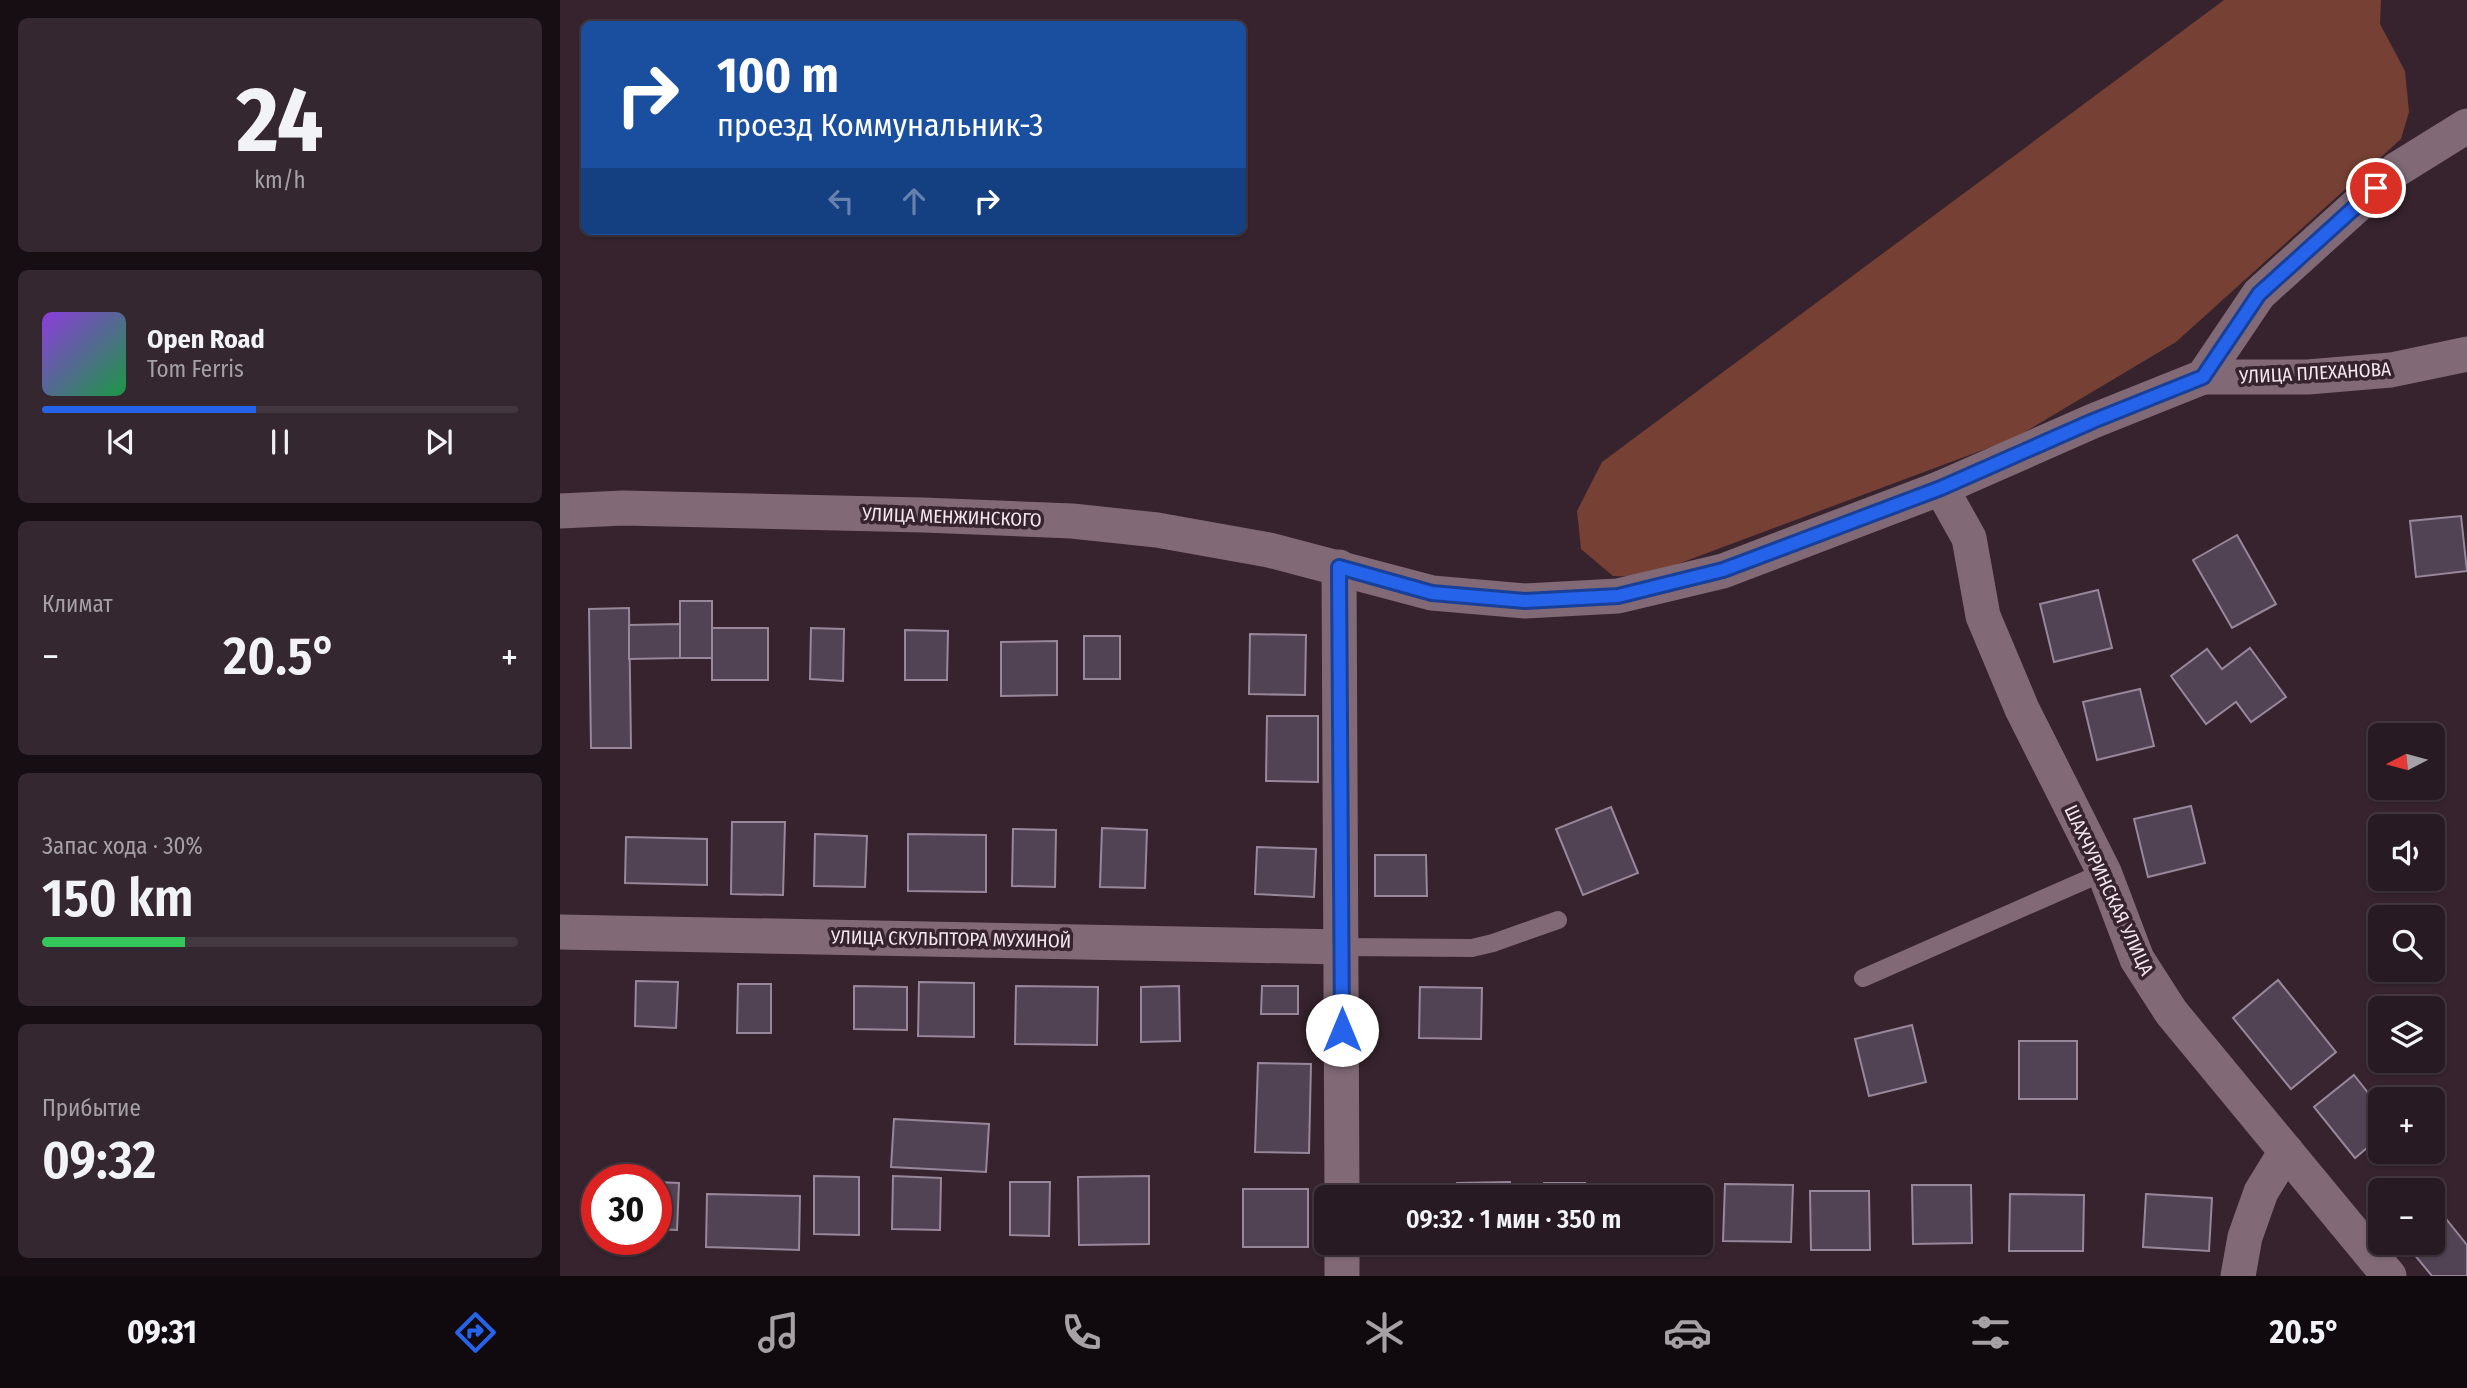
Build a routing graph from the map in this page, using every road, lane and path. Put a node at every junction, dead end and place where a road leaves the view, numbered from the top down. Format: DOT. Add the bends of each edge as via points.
graph roads {
  1 [pos="2467,126"];
  2 [pos="2467,354"];
  3 [pos="2203,377"];
  4 [pos="1941,488"];
  5 [pos="560,512"];
  6 [pos="1339,567"];
  7 [pos="2104,872"];
  8 [pos="1558,920"];
  9 [pos="560,932"];
  10 [pos="1342,947"];
  11 [pos="1863,978"];
  12 [pos="2286,1151"];
  13 [pos="1342,1185"];
  14 [pos="1342,1255"];
  15 [pos="1342,1276"];
  16 [pos="2238,1276"];
  17 [pos="2389,1276"];
  1 -- 3 [label="street" via="2396,170 2259,294"];
  2 -- 3 [label="street, УЛИЦА ПЛЕХАНОВА" via="2378,371 2308,377"];
  3 -- 4 [label="street, УЛИЦА МЕНЖИНСКОГО"];
  4 -- 6 [label="street, УЛИЦА МЕНЖИНСКОГО" via="1723,570 1618,596 1525,601 1432,593"];
  4 -- 7 [label="street, ШАХЧУРИНСКАЯ УЛИЦА" via="1969,538 1983,616"];
  5 -- 6 [label="street, УЛИЦА МЕНЖИНСКОГО" via="623,508 1072,521 1157,530"];
  6 -- 10 [label="street"];
  7 -- 11 [label="lane"];
  7 -- 12 [label="street, ШАХЧУРИНСКАЯ УЛИЦА" via="2137,959 2171,1012"];
  8 -- 10 [label="lane" via="1472,948"];
  9 -- 10 [label="street, УЛИЦА СКУЛЬПТОРА МУХИНОЙ"];
  10 -- 13 [label="street"];
  12 -- 16 [label="street" via="2261,1192 2245,1237"];
  12 -- 17 [label="street, ШАХЧУРИНСКАЯ УЛИЦА"];
  14 -- 15 [label="street"];
}
